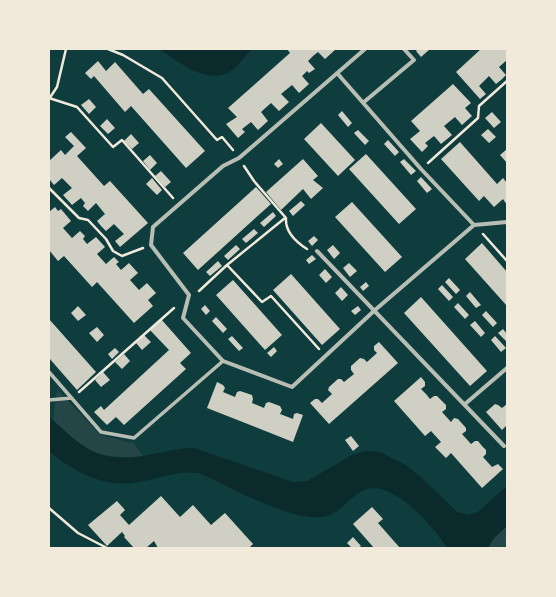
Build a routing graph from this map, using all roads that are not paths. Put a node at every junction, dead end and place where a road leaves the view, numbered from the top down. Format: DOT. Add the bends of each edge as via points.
graph roads {
  1 [pos="365,49"];
  2 [pos="404,49"];
  3 [pos="337,73"];
  4 [pos="364,102"];
  5 [pos="507,222"];
  6 [pos="474,224"];
  7 [pos="317,251"];
  8 [pos="375,310"];
  9 [pos="223,361"];
  10 [pos="507,368"];
  11 [pos="49,372"];
  12 [pos="72,398"];
  13 [pos="49,400"];
  14 [pos="465,404"];
  15 [pos="504,446"];
  1 -- 3 [label="street"];
  2 -- 4 [label="street" via="414,60"];
  3 -- 4 [label="street"];
  3 -- 9 [label="street" via="239,158 223,166 153,227 151,245 189,295 183,318"];
  4 -- 6 [label="street" via="421,169"];
  5 -- 6 [label="street"];
  6 -- 8 [label="street"];
  7 -- 8 [label="street"];
  8 -- 9 [label="street" via="292,387"];
  8 -- 14 [label="street"];
  9 -- 12 [label="street" via="134,438 101,432"];
  10 -- 14 [label="street"];
  11 -- 12 [label="street"];
  12 -- 13 [label="street"];
  14 -- 15 [label="street"];
}
